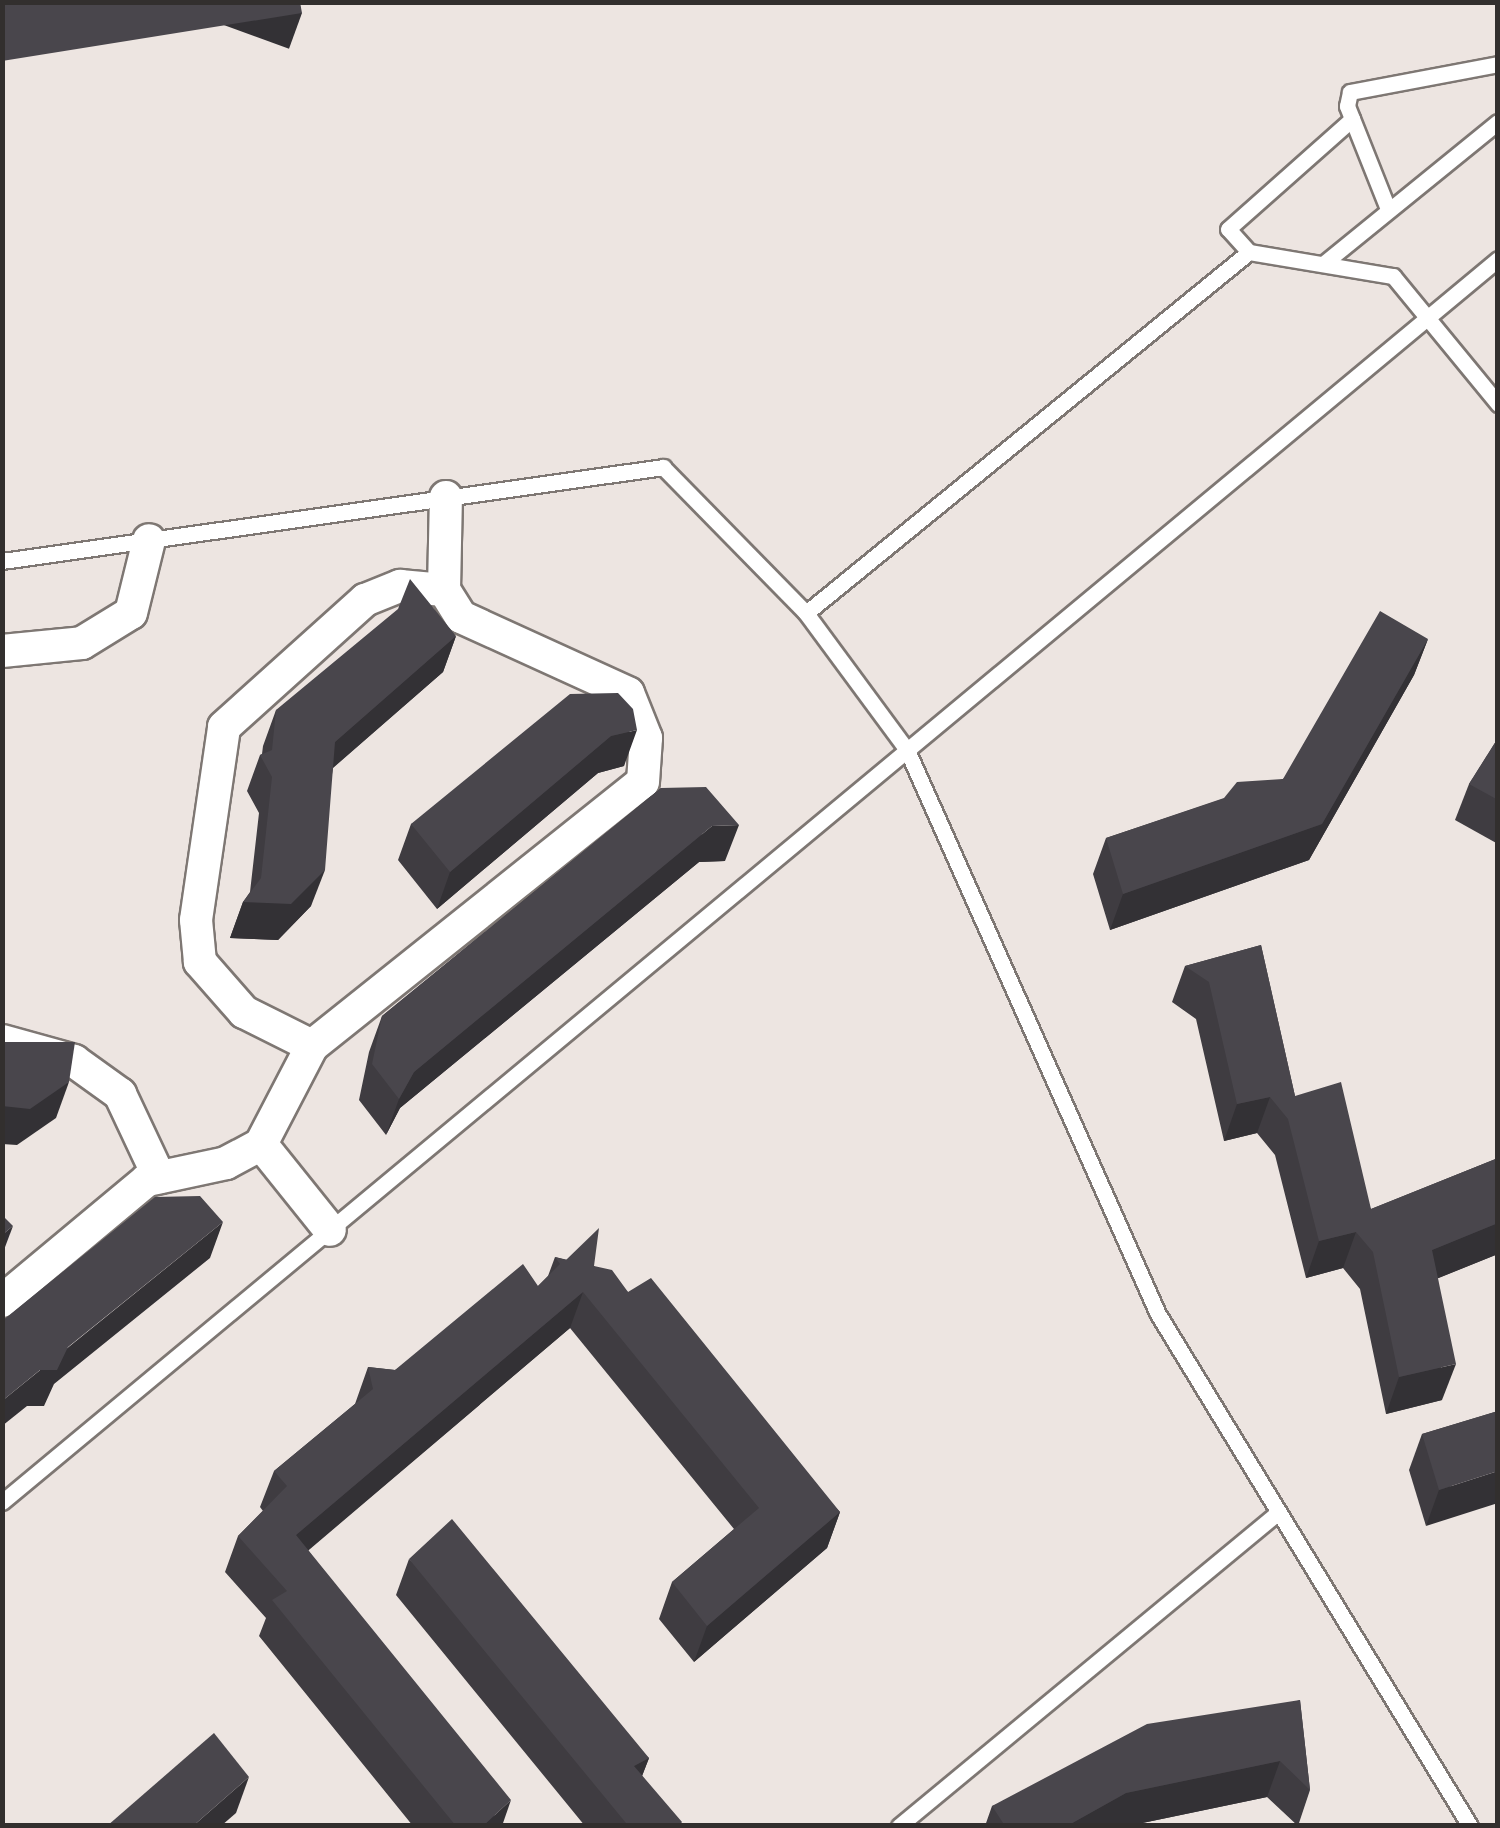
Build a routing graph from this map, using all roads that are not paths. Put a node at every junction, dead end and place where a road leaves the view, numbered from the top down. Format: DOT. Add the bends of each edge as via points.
graph roads {
  1 [pos="1498,64"];
  2 [pos="1352,119"];
  3 [pos="1498,122"];
  4 [pos="1388,209"];
  5 [pos="1249,252"];
  6 [pos="1498,259"];
  7 [pos="1323,264"];
  8 [pos="1426,318"];
  9 [pos="1498,404"];
  10 [pos="446,497"];
  11 [pos="149,540"];
  12 [pos="2,561"];
  13 [pos="444,590"];
  14 [pos="806,613"];
  15 [pos="2,651"];
  16 [pos="908,750"];
  17 [pos="2,1041"];
  18 [pos="312,1046"];
  19 [pos="261,1144"];
  20 [pos="159,1177"];
  21 [pos="330,1230"];
  22 [pos="2,1301"];
  23 [pos="2,1502"];
  24 [pos="1274,1516"];
  25 [pos="899,1826"];
  26 [pos="1470,1826"];
  1 -- 2 [label="lane" via="1350,92"];
  2 -- 4 [label="lane"];
  2 -- 5 [label="lane" via="1228,228"];
  3 -- 4 [label="lane"];
  4 -- 7 [label="lane"];
  5 -- 7 [label="lane"];
  5 -- 14 [label="lane"];
  6 -- 8 [label="lane"];
  7 -- 8 [label="lane" via="1393,276"];
  8 -- 9 [label="lane"];
  8 -- 16 [label="lane"];
  10 -- 11 [label="lane"];
  10 -- 13 [label="street"];
  10 -- 14 [label="lane" via="664,466"];
  11 -- 12 [label="lane"];
  11 -- 15 [label="street" via="131,612 82,643"];
  13 -- 18 [label="street" via="400,586 365,600 224,728 196,920 200,962 244,1012"];
  13 -- 18 [label="street" via="461,617 628,693 646,738 643,782"];
  14 -- 16 [label="lane"];
  16 -- 21 [label="lane"];
  16 -- 24 [label="lane" via="1158,1314"];
  17 -- 20 [label="street" via="74,1061 120,1094"];
  18 -- 19 [label="street"];
  19 -- 20 [label="street"];
  19 -- 21 [label="street"];
  20 -- 22 [label="street"];
  21 -- 23 [label="lane"];
  24 -- 25 [label="lane"];
  24 -- 26 [label="lane"];
}
